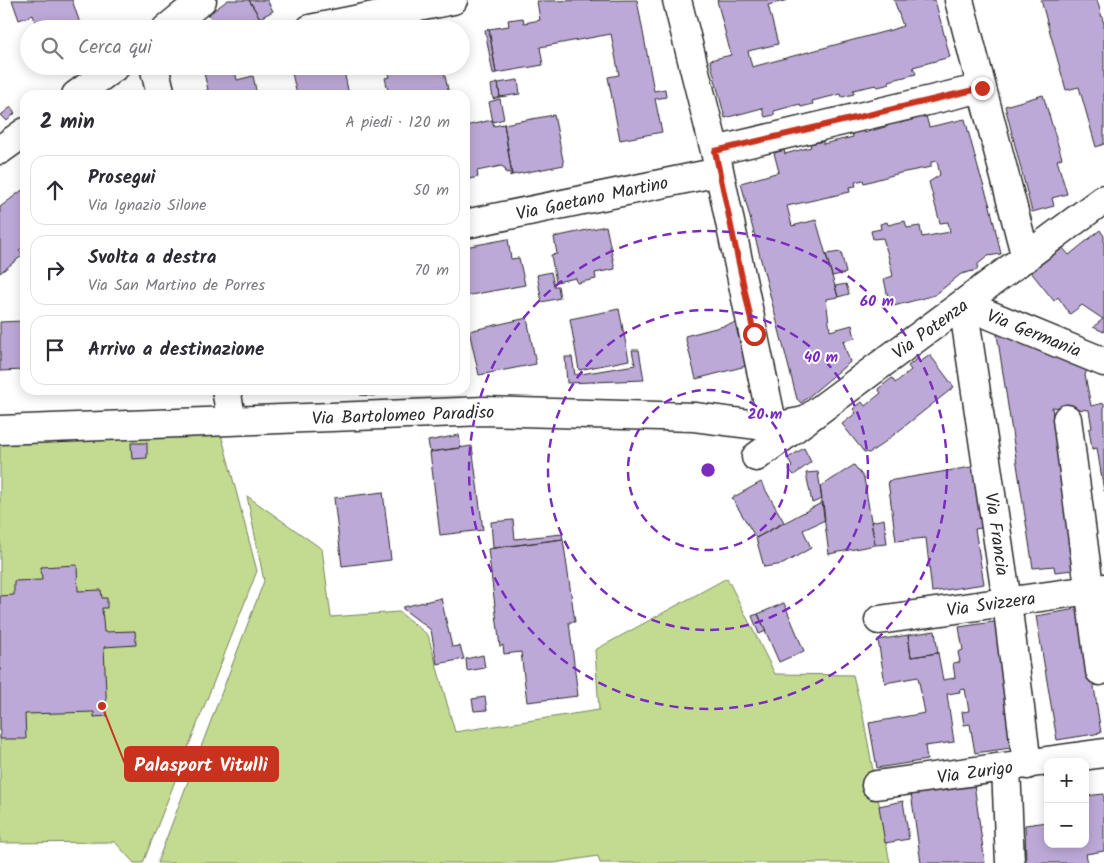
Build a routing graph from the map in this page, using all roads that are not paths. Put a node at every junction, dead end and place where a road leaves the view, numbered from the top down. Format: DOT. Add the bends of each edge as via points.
graph roads {
  1 [pos="202,0"];
  2 [pos="453,0"];
  3 [pos="677,0"];
  4 [pos="959,0"];
  5 [pos="177,20"];
  6 [pos="354,20"];
  7 [pos="104,75"];
  8 [pos="156,75"];
  9 [pos="982,88"];
  10 [pos="83,90"];
  11 [pos="160,90"];
  12 [pos="20,136"];
  13 [pos="0,150"];
  14 [pos="717,162"];
  15 [pos="1104,199"];
  16 [pos="470,223"];
  17 [pos="1026,258"];
  18 [pos="963,304"];
  19 [pos="1104,362"];
  20 [pos="227,395"];
  21 [pos="1067,419"];
  22 [pos="805,420"];
  23 [pos="232,421"];
  24 [pos="773,427"];
  25 [pos="0,430"];
  26 [pos="756,457"];
  27 [pos="1096,589"];
  28 [pos="1007,602"];
  29 [pos="879,620"];
  30 [pos="1100,671"];
  31 [pos="1104,753"];
  32 [pos="1017,766"];
  33 [pos="876,785"];
  34 [pos="1010,863"];
  1 -- 5 [label="street"];
  2 -- 6 [label="street"];
  3 -- 14 [label="street"];
  4 -- 9 [label="street"];
  7 -- 10 [label="street"];
  8 -- 11 [label="street"];
  9 -- 14 [label="street, Via Gaetano Martino"];
  9 -- 17 [label="street"];
  12 -- 13 [label="street"];
  14 -- 16 [label="street, Via Gaetano Martino"];
  14 -- 24 [label="street"];
  15 -- 17 [label="street, Via Potenza"];
  17 -- 18 [label="street, Via Potenza"];
  18 -- 19 [label="street, Via Germania"];
  18 -- 22 [label="street, Via Potenza"];
  18 -- 28 [label="street, Via Francia"];
  20 -- 23 [label="street"];
  21 -- 27 [label="street"];
  22 -- 24 [label="street, Via Bartolomeo Paradiso"];
  22 -- 26 [label="street, Via Potenza"];
  23 -- 24 [label="street, Via Bartolomeo Paradiso" via="485,411 694,416"];
  23 -- 25 [label="street, Via Bartolomeo Paradiso"];
  27 -- 28 [label="street, Via Svizzera"];
  27 -- 30 [label="street"];
  28 -- 29 [label="street, Via Svizzera"];
  28 -- 32 [label="street, Via Francia"];
  31 -- 32 [label="street, Via Zurigo"];
  32 -- 33 [label="street, Via Zurigo"];
  32 -- 34 [label="street, Via Francia"];
}
